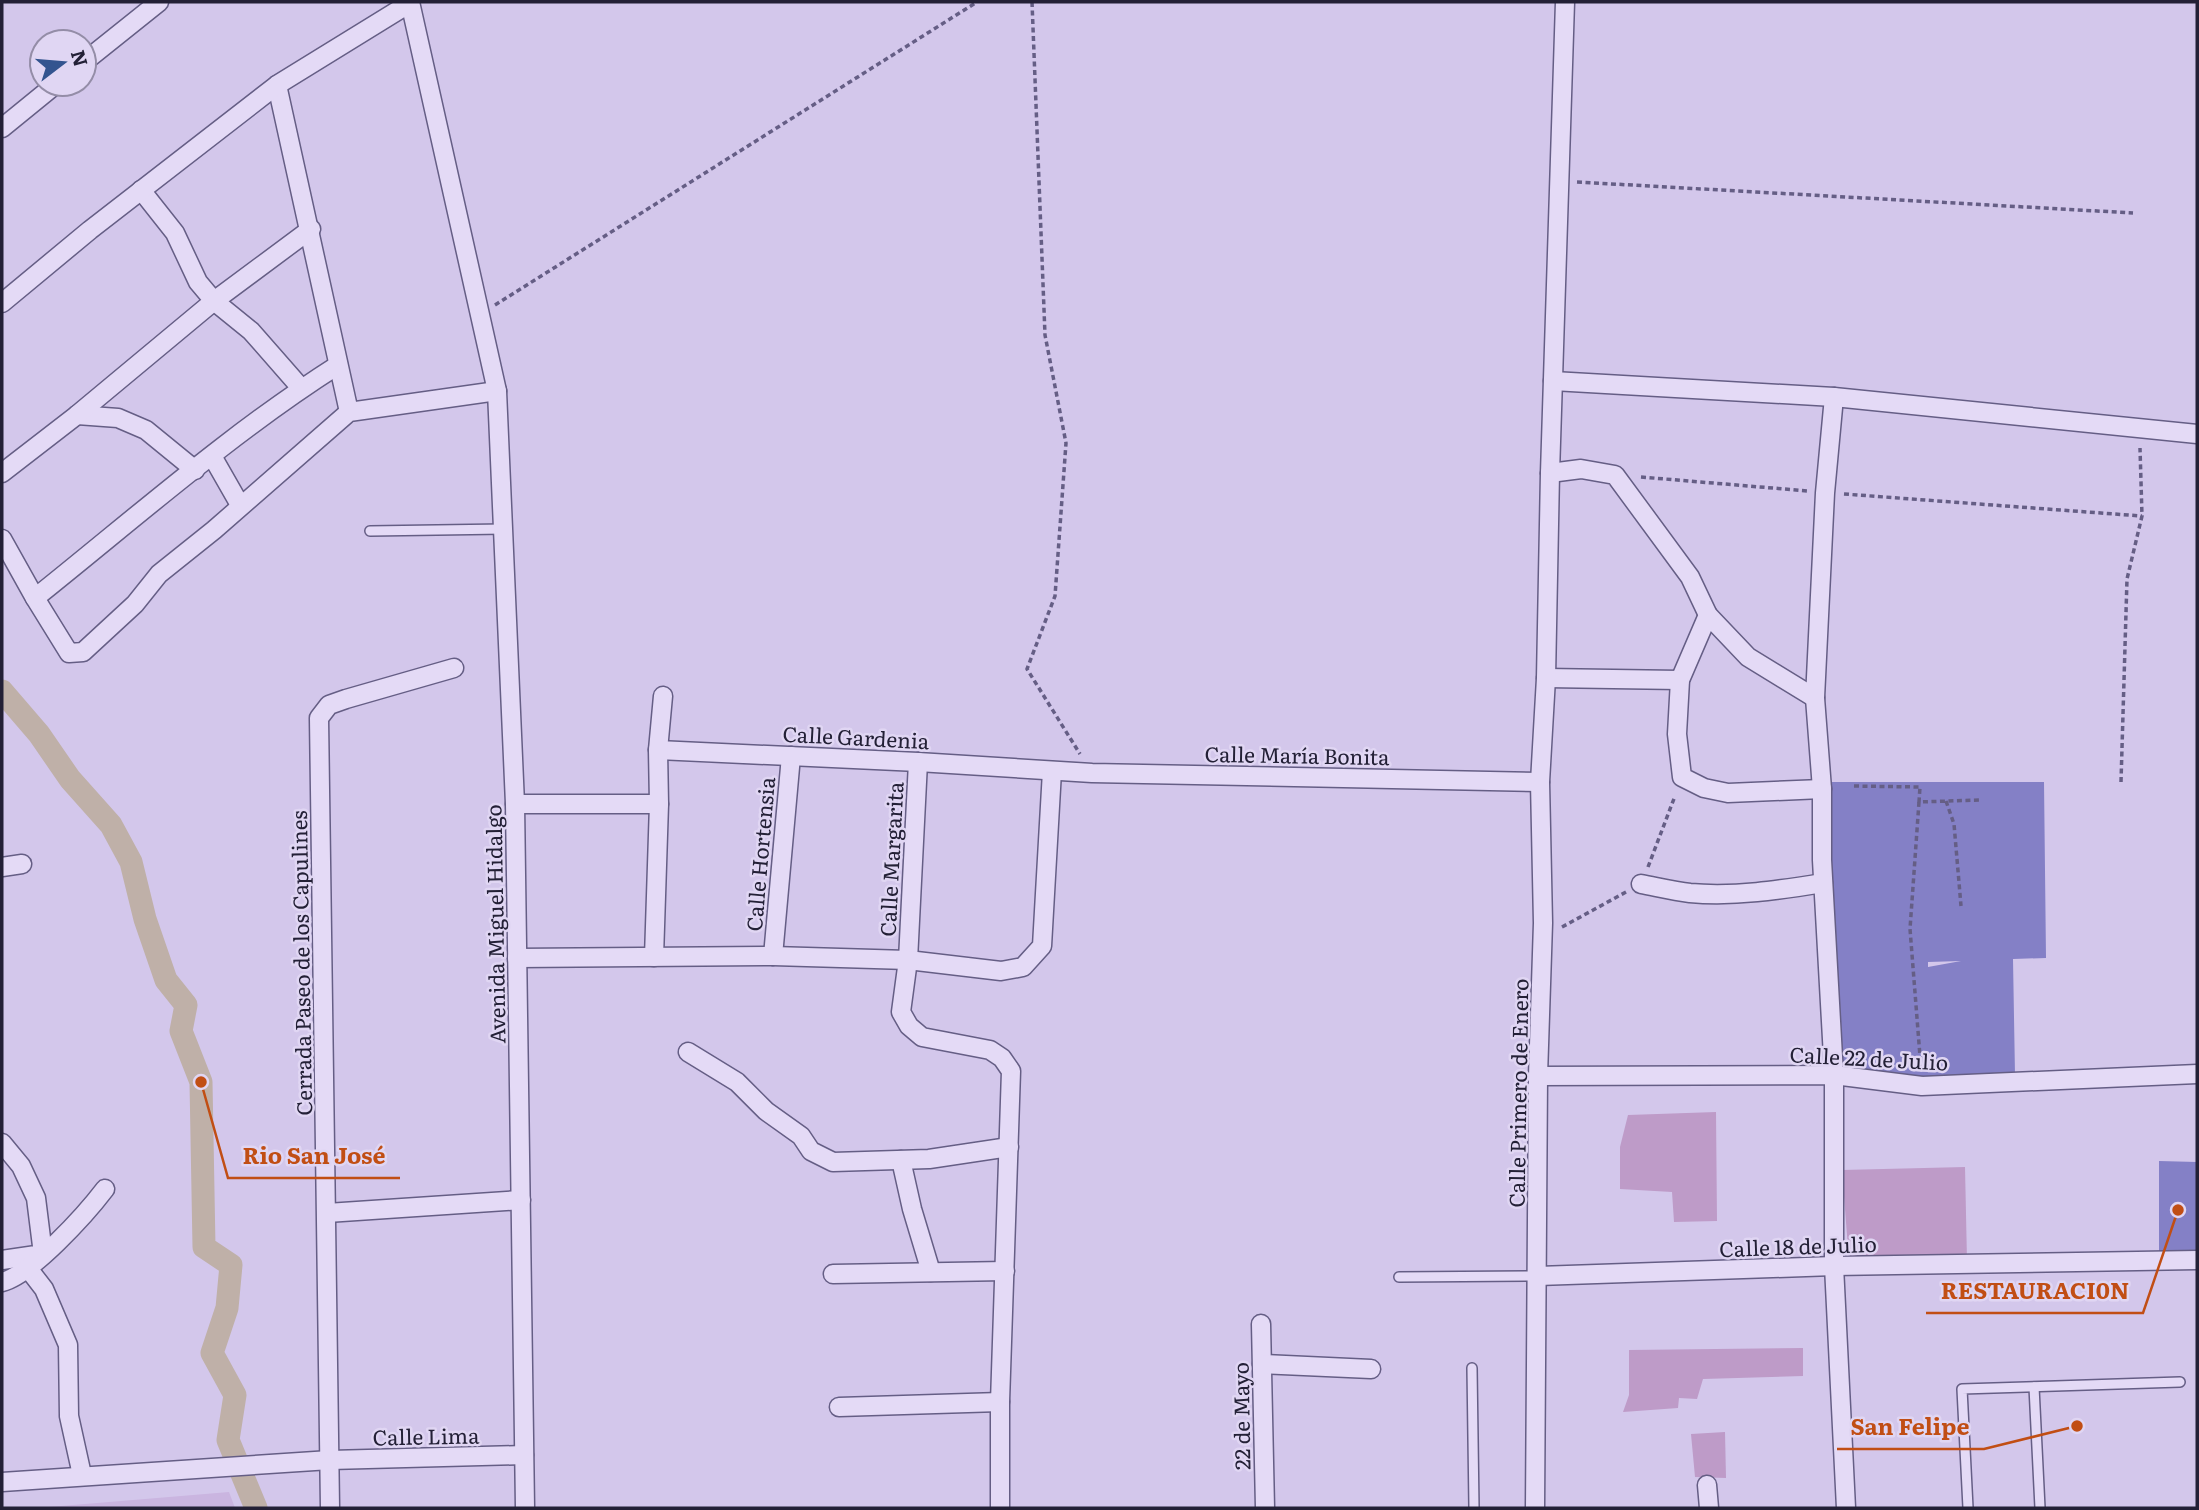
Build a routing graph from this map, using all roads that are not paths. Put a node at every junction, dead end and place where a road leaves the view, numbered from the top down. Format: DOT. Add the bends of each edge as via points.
graph roads {
  1 [pos="159,2"];
  2 [pos="1565,2"];
  3 [pos="410,3"];
  4 [pos="98,51"];
  5 [pos="277,85"];
  6 [pos="39,98"];
  7 [pos="2,128"];
  8 [pos="141,190"];
  9 [pos="311,229"];
  10 [pos="214,301"];
  11 [pos="2,303"];
  12 [pos="338,365"];
  13 [pos="1553,381"];
  14 [pos="301,388"];
  15 [pos="497,391"];
  16 [pos="1834,397"];
  17 [pos="349,412"];
  18 [pos="77,415"];
  19 [pos="2197,434"];
  20 [pos="212,456"];
  21 [pos="195,470"];
  22 [pos="2,474"];
  23 [pos="1550,474"];
  24 [pos="240,505"];
  25 [pos="504,528"];
  26 [pos="370,531"];
  27 [pos="2,539"];
  28 [pos="35,598"];
  29 [pos="1708,615"];
  30 [pos="454,668"];
  31 [pos="1546,678"];
  32 [pos="1680,680"];
  33 [pos="663,696"];
  34 [pos="1815,698"];
  35 [pos="658,750"];
  36 [pos="791,756"];
  37 [pos="918,762"];
  38 [pos="1052,771"];
  39 [pos="1540,782"];
  40 [pos="1822,789"];
  41 [pos="514,804"];
  42 [pos="659,804"];
  43 [pos="22,864"];
  44 [pos="2,867"];
  45 [pos="1823,883"];
  46 [pos="1641,884"];
  47 [pos="773,956"];
  48 [pos="654,957"];
  49 [pos="517,958"];
  50 [pos="908,960"];
  51 [pos="688,1052"];
  52 [pos="2197,1074"];
  53 [pos="1834,1075"];
  54 [pos="1538,1076"];
  55 [pos="2,1143"];
  56 [pos="1009,1147"];
  57 [pos="901,1160"];
  58 [pos="105,1189"];
  59 [pos="521,1200"];
  60 [pos="327,1213"];
  61 [pos="43,1254"];
  62 [pos="2,1260"];
  63 [pos="2197,1261"];
  64 [pos="1834,1266"];
  65 [pos="27,1267"];
  66 [pos="1005,1270"];
  67 [pos="931,1272"];
  68 [pos="833,1274"];
  69 [pos="1538,1276"];
  70 [pos="1399,1277"];
  71 [pos="2,1282"];
  72 [pos="1261,1324"];
  73 [pos="1262,1364"];
  74 [pos="1472,1368"];
  75 [pos="1371,1369"];
  76 [pos="2180,1382"];
  77 [pos="2034,1387"];
  78 [pos="1000,1402"];
  79 [pos="839,1407"];
  80 [pos="524,1455"];
  81 [pos="330,1460"];
  82 [pos="82,1475"];
  83 [pos="2,1482"];
  84 [pos="1707,1485"];
  85 [pos="330,1508"];
  86 [pos="525,1508"];
  87 [pos="1000,1508"];
  88 [pos="1265,1508"];
  89 [pos="1474,1508"];
  90 [pos="1535,1508"];
  91 [pos="1709,1508"];
  92 [pos="1846,1508"];
  93 [pos="1968,1508"];
  94 [pos="2040,1508"];
  1 -- 4 [label="street"];
  2 -- 13 [label="street, Calle Primero de Enero"];
  3 -- 5 [label="street"];
  3 -- 15 [label="street, Avenida Miguel Hidalgo"];
  5 -- 8 [label="street"];
  5 -- 9 [label="street"];
  6 -- 7 [label="street"];
  8 -- 10 [label="street" via="175,233 198,282"];
  8 -- 11 [label="street"];
  9 -- 10 [label="street"];
  9 -- 12 [label="street"];
  10 -- 14 [label="street" via="251,331"];
  10 -- 18 [label="street"];
  12 -- 14 [label="street"];
  12 -- 17 [label="street"];
  13 -- 16 [label="street"];
  13 -- 23 [label="street, Calle Primero de Enero"];
  14 -- 20 [label="street"];
  15 -- 17 [label="street"];
  15 -- 25 [label="street, Avenida Miguel Hidalgo"];
  16 -- 19 [label="street"];
  16 -- 34 [label="street"];
  17 -- 24 [label="street"];
  18 -- 21 [label="street" via="118,418 146,430"];
  18 -- 22 [label="street"];
  20 -- 21 [label="street"];
  20 -- 24 [label="street"];
  21 -- 28 [label="street"];
  23 -- 29 [label="street" via="1581,468 1615,475 1690,578"];
  23 -- 31 [label="street, Calle Primero de Enero"];
  24 -- 28 [label="street" via="159,574 135,604 83,652 69,653"];
  25 -- 26 [label="lane"];
  25 -- 41 [label="street, Avenida Miguel Hidalgo"];
  27 -- 28 [label="street"];
  29 -- 32 [label="street"];
  29 -- 34 [label="street" via="1748,657"];
  30 -- 60 [label="street, Cerrada Paseo de los Capulines" via="345,699 329,705 319,718"];
  31 -- 32 [label="street"];
  31 -- 39 [label="street, Calle Primero de Enero"];
  32 -- 40 [label="street" via="1677,734 1682,777 1728,793"];
  33 -- 35 [label="street"];
  34 -- 40 [label="street"];
  35 -- 36 [label="street, Calle Gardenia"];
  35 -- 42 [label="street"];
  36 -- 37 [label="street, Calle Gardenia"];
  36 -- 47 [label="street, Calle Hortensia"];
  37 -- 38 [label="street, Calle Gardenia"];
  37 -- 50 [label="street, Calle Margarita"];
  38 -- 39 [label="street, Calle María Bonita"];
  38 -- 50 [label="street" via="1042,946 1023,967 1001,971"];
  39 -- 54 [label="street, Calle Primero de Enero" via="1543,923"];
  40 -- 45 [label="street"];
  41 -- 42 [label="street"];
  41 -- 49 [label="street, Avenida Miguel Hidalgo"];
  42 -- 48 [label="street"];
  43 -- 44 [label="street"];
  45 -- 46 [label="street" via="1730,893 1690,893"];
  45 -- 53 [label="street"];
  47 -- 48 [label="street"];
  47 -- 50 [label="street"];
  48 -- 49 [label="street"];
  49 -- 59 [label="street, Avenida Miguel Hidalgo"];
  50 -- 56 [label="street, Calle Margarita" via="901,1012 909,1026 922,1037 990,1050 1012,1071"];
  51 -- 57 [label="street" via="737,1082 801,1136 811,1151 834,1162"];
  52 -- 53 [label="street, Calle 22 de Julio" via="1922,1086"];
  53 -- 54 [label="street, Calle 22 de Julio"];
  53 -- 64 [label="street"];
  54 -- 69 [label="street, Calle Primero de Enero"];
  55 -- 61 [label="street" via="21,1166 36,1198"];
  56 -- 57 [label="street"];
  56 -- 66 [label="street, Calle Margarita"];
  57 -- 67 [label="street"];
  58 -- 61 [label="street" via="86,1214"];
  59 -- 60 [label="street"];
  59 -- 80 [label="street, Avenida Miguel Hidalgo"];
  60 -- 81 [label="street, Cerrada Paseo de los Capulines"];
  61 -- 62 [label="street"];
  61 -- 65 [label="street"];
  63 -- 64 [label="street, Calle 18 de Julio"];
  64 -- 69 [label="street, Calle 18 de Julio"];
  64 -- 92 [label="street"];
  65 -- 71 [label="street"];
  65 -- 82 [label="street" via="44,1289 68,1345 69,1416"];
  66 -- 67 [label="street"];
  66 -- 78 [label="street, Calle Margarita"];
  67 -- 68 [label="street"];
  69 -- 70 [label="lane, Calle 18 de Julio"];
  69 -- 90 [label="street, Calle Primero de Enero"];
  72 -- 73 [label="street, 22 de Mayo"];
  73 -- 75 [label="street"];
  73 -- 88 [label="street, 22 de Mayo"];
  74 -- 89 [label="lane"];
  76 -- 77 [label="lane"];
  77 -- 93 [label="lane" via="1962,1390"];
  77 -- 94 [label="lane"];
  78 -- 79 [label="street"];
  78 -- 87 [label="street, Calle Margarita"];
  80 -- 81 [label="street, Calle Lima"];
  80 -- 86 [label="street, Avenida Miguel Hidalgo"];
  81 -- 82 [label="street, Calle Lima"];
  81 -- 85 [label="street, Cerrada Paseo de los Capulines"];
  82 -- 83 [label="street, Calle Lima"];
  84 -- 91 [label="street"];
}
